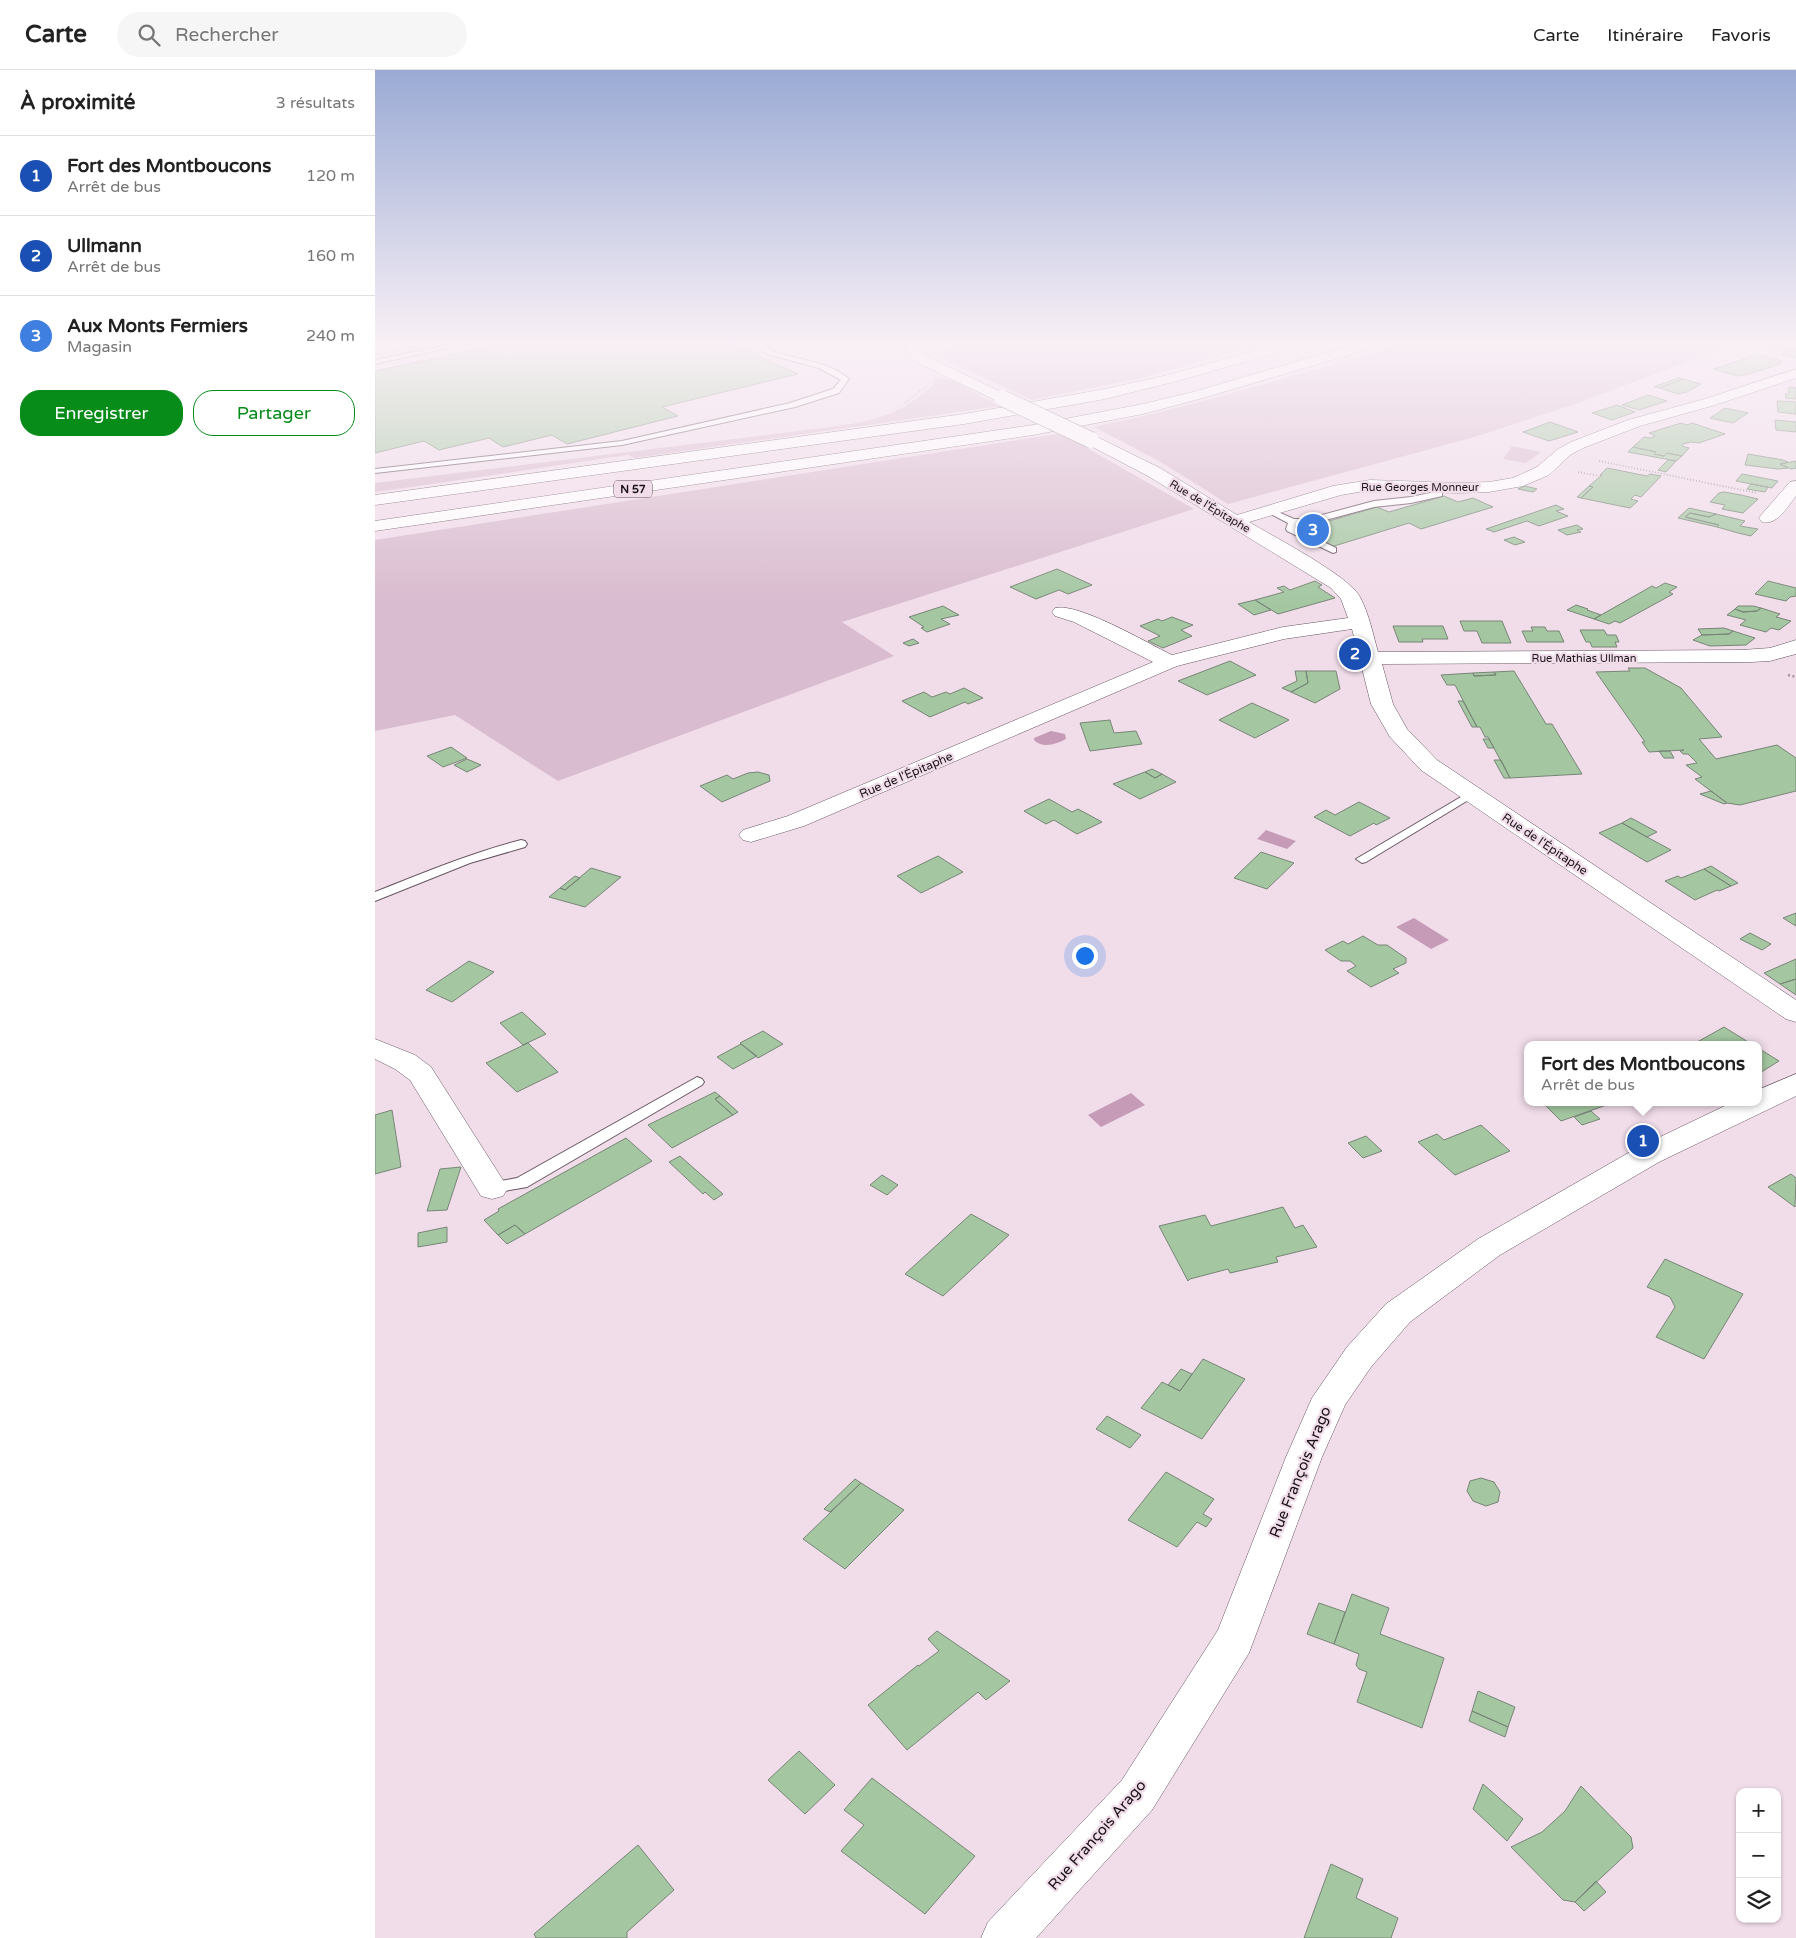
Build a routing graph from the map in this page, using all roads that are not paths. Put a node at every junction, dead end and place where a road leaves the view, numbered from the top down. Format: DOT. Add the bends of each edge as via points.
graph roads {
  1 [pos="679,430"];
  2 [pos="887,430"];
  3 [pos="1033,430"];
  4 [pos="1070,430"];
  5 [pos="1615,430"];
  6 [pos="375,471"];
  7 [pos="1790,492"];
  8 [pos="1439,494"];
  9 [pos="375,500"];
  10 [pos="1269,511"];
  11 [pos="1768,518"];
  12 [pos="1235,520"];
  13 [pos="1293,522"];
  14 [pos="375,526"];
  15 [pos="1333,550"];
  16 [pos="1063,612"];
  17 [pos="1360,622"];
  18 [pos="1796,646"];
  19 [pos="1371,658"];
  20 [pos="1170,662"];
  21 [pos="1471,794"];
  22 [pos="751,835"];
  23 [pos="521,844"];
  24 [pos="1362,859"];
  25 [pos="375,897"];
  26 [pos="1796,1013"];
  27 [pos="375,1048"];
  28 [pos="697,1082"];
  29 [pos="1789,1092"];
  30 [pos="1762,1104"];
  31 [pos="1758,1106"];
  32 [pos="492,1188"];
  33 [pos="1004,1938"];
  1 -- 6 [label="lane" via="622,443"];
  2 -- 9 [label="main road, N 57"];
  3 -- 14 [label="main road, N 57"];
  4 -- 12 [label="main road, Rue de l'Épitaphe, bridge" via="1154,472"];
  5 -- 10 [label="main road, Rue Georges Monneur" via="1577,445 1543,471 1517,482 1466,488 1370,485 1339,490"];
  7 -- 11 [label="main road"];
  8 -- 13 [label="lane" via="1374,504 1307,522"];
  10 -- 12 [label="main road, Rue Georges Monneur"];
  10 -- 13 [label="lane"];
  12 -- 17 [label="main road, Rue de l'Épitaphe" via="1339,584 1350,597"];
  13 -- 15 [label="lane" via="1290,529"];
  16 -- 20 [label="main road"];
  17 -- 19 [label="main road, Rue de l'Épitaphe"];
  17 -- 20 [label="main road, Rue de l'Épitaphe" via="1283,633"];
  18 -- 19 [label="main road, Rue Mathias Ullman" via="1766,655 1723,657"];
  19 -- 21 [label="main road, Rue de l'Épitaphe" via="1382,704 1397,732 1429,766"];
  20 -- 22 [label="main road, Rue de l'Épitaphe" via="796,822"];
  21 -- 24 [label="lane"];
  21 -- 26 [label="main road, Rue de l'Épitaphe"];
  23 -- 25 [label="lane" via="485,854"];
  27 -- 32 [label="main road" via="405,1062 421,1074"];
  28 -- 32 [label="lane" via="521,1183"];
  29 -- 30 [label="main road, Rue François Arago"];
  31 -- 33 [label="main road, Rue François Arago" via="1648,1155 1489,1247 1398,1313 1359,1357 1330,1398 1304,1457 1235,1640 1137,1795"];
}
